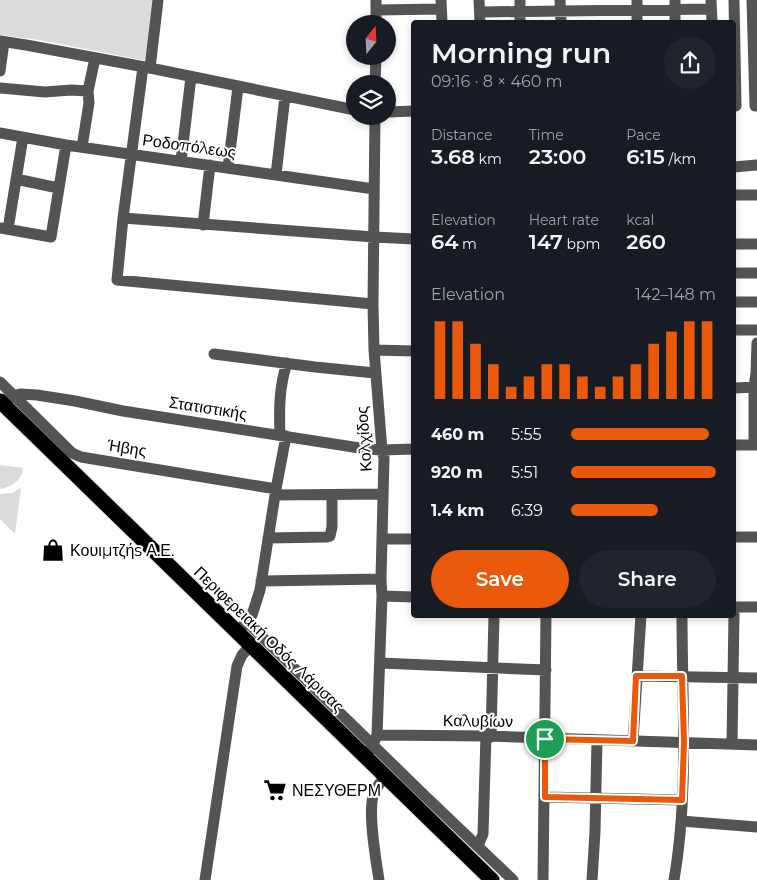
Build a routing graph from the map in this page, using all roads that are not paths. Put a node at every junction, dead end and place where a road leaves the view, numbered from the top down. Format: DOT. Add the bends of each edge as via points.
graph roads {
  1 [pos="158,0"];
  2 [pos="734,0"];
  3 [pos="752,0"];
  4 [pos="441,4"];
  5 [pos="675,4"];
  6 [pos="711,4"];
  7 [pos="377,5"];
  8 [pos="637,5"];
  9 [pos="480,11"];
  10 [pos="520,11"];
  11 [pos="561,11"];
  12 [pos="602,16"];
  13 [pos="442,20"];
  14 [pos="637,20"];
  15 [pos="675,20"];
  16 [pos="712,20"];
  17 [pos="734,20"];
  18 [pos="2,42"];
  19 [pos="94,58"];
  20 [pos="146,67"];
  21 [pos="0,70"];
  22 [pos="191,77"];
  23 [pos="238,87"];
  24 [pos="0,88"];
  25 [pos="88,91"];
  26 [pos="285,96"];
  27 [pos="736,106"];
  28 [pos="756,106"];
  29 [pos="346,108"];
  30 [pos="411,111"];
  31 [pos="396,112"];
  32 [pos="375,125"];
  33 [pos="0,133"];
  34 [pos="23,137"];
  35 [pos="66,145"];
  36 [pos="82,147"];
  37 [pos="131,154"];
  38 [pos="181,161"];
  39 [pos="210,165"];
  40 [pos="757,165"];
  41 [pos="736,167"];
  42 [pos="228,168"];
  43 [pos="276,175"];
  44 [pos="16,179"];
  45 [pos="58,188"];
  46 [pos="374,189"];
  47 [pos="736,195"];
  48 [pos="757,195"];
  49 [pos="123,218"];
  50 [pos="203,225"];
  51 [pos="4,229"];
  52 [pos="374,238"];
  53 [pos="411,239"];
  54 [pos="736,244"];
  55 [pos="757,244"];
  56 [pos="736,273"];
  57 [pos="757,273"];
  58 [pos="736,302"];
  59 [pos="757,302"];
  60 [pos="373,304"];
  61 [pos="736,330"];
  62 [pos="757,330"];
  63 [pos="757,343"];
  64 [pos="374,350"];
  65 [pos="411,351"];
  66 [pos="214,354"];
  67 [pos="287,363"];
  68 [pos="376,373"];
  69 [pos="0,382"];
  70 [pos="755,387"];
  71 [pos="736,388"];
  72 [pos="5,399"];
  73 [pos="283,435"];
  74 [pos="736,445"];
  75 [pos="756,445"];
  76 [pos="411,449"];
  77 [pos="382,450"];
  78 [pos="276,492"];
  79 [pos="382,494"];
  80 [pos="332,495"];
  81 [pos="736,537"];
  82 [pos="757,537"];
  83 [pos="268,538"];
  84 [pos="382,539"];
  85 [pos="411,539"];
  86 [pos="380,579"];
  87 [pos="262,581"];
  88 [pos="382,596"];
  89 [pos="411,597"];
  90 [pos="736,607"];
  91 [pos="757,607"];
  92 [pos="494,618"];
  93 [pos="546,618"];
  94 [pos="641,618"];
  95 [pos="682,618"];
  96 [pos="734,618"];
  97 [pos="242,627"];
  98 [pos="251,646"];
  99 [pos="380,663"];
  100 [pos="493,668"];
  101 [pos="546,670"];
  102 [pos="636,676"];
  103 [pos="682,676"];
  104 [pos="733,677"];
  105 [pos="757,678"];
  106 [pos="488,737"];
  107 [pos="545,739"];
  108 [pos="598,740"];
  109 [pos="633,741"];
  110 [pos="684,742"];
  111 [pos="732,744"];
  112 [pos="372,745"];
  113 [pos="757,745"];
  114 [pos="385,776"];
  115 [pos="545,797"];
  116 [pos="596,798"];
  117 [pos="682,800"];
  118 [pos="681,821"];
  119 [pos="757,827"];
  120 [pos="478,846"];
  121 [pos="205,880"];
  122 [pos="379,880"];
  123 [pos="492,880"];
  124 [pos="513,880"];
  125 [pos="543,880"];
  126 [pos="592,880"];
  127 [pos="674,880"];
  1 -- 20 [label="street"];
  2 -- 17 [label="street"];
  3 -- 28 [label="street"];
  4 -- 7 [label="street"];
  4 -- 13 [label="street"];
  5 -- 6 [label="street"];
  5 -- 8 [label="street"];
  5 -- 15 [label="street"];
  6 -- 16 [label="street"];
  8 -- 12 [label="street"];
  8 -- 14 [label="street"];
  9 -- 10 [label="street"];
  10 -- 11 [label="street"];
  11 -- 12 [label="street"];
  18 -- 19 [label="street"];
  18 -- 21 [label="street"];
  19 -- 20 [label="street"];
  19 -- 25 [label="street"];
  20 -- 22 [label="street"];
  20 -- 37 [label="street"];
  22 -- 23 [label="street"];
  22 -- 38 [label="street"];
  23 -- 26 [label="street"];
  23 -- 42 [label="street"];
  24 -- 25 [label="street"];
  25 -- 36 [label="street"];
  26 -- 29 [label="street"];
  26 -- 43 [label="street"];
  27 -- 28 [label="street"];
  30 -- 31 [label="street"];
  32 -- 46 [label="street, Κολχίδος"];
  33 -- 34 [label="street, Ροδοπόλεως"];
  34 -- 35 [label="street, Ροδοπόλεως"];
  34 -- 44 [label="street"];
  35 -- 36 [label="street, Ροδοπόλεως"];
  35 -- 45 [label="street"];
  36 -- 37 [label="street, Ροδοπόλεως"];
  37 -- 38 [label="street, Ροδοπόλεως"];
  37 -- 49 [label="street"];
  38 -- 39 [label="street, Ροδοπόλεως"];
  39 -- 42 [label="street, Ροδοπόλεως"];
  39 -- 50 [label="street"];
  40 -- 41 [label="street"];
  42 -- 43 [label="street, Ροδοπόλεως"];
  43 -- 46 [label="street, Ροδοπόλεως"];
  44 -- 45 [label="street"];
  44 -- 51 [label="street"];
  45 -- 51 [label="street" via="51,236"];
  46 -- 52 [label="street, Κολχίδος"];
  47 -- 48 [label="street"];
  49 -- 50 [label="street"];
  49 -- 60 [label="street" via="117,280"];
  50 -- 52 [label="street"];
  52 -- 53 [label="street"];
  52 -- 60 [label="street, Κολχίδος"];
  54 -- 55 [label="street"];
  56 -- 57 [label="street"];
  58 -- 59 [label="street"];
  60 -- 64 [label="street, Κολχίδος"];
  61 -- 62 [label="street"];
  63 -- 70 [label="street"];
  64 -- 65 [label="street"];
  64 -- 68 [label="street, Κολχίδος"];
  66 -- 67 [label="street"];
  67 -- 68 [label="street"];
  67 -- 73 [label="street" via="280,392"];
  68 -- 77 [label="street, Κολχίδος"];
  69 -- 72 [label="street, Ήβης"];
  70 -- 71 [label="street"];
  70 -- 75 [label="street"];
  72 -- 73 [label="street, Στατιστικής" via="27,393"];
  72 -- 78 [label="street, Ήβης" via="81,457"];
  72 -- 97 [label="highway, Περιφερειακή Οδός Λάρισας"];
  73 -- 77 [label="street, Στατιστικής"];
  73 -- 78 [label="street"];
  74 -- 75 [label="street"];
  76 -- 77 [label="street, Στατιστικής"];
  77 -- 79 [label="street, Κολχίδος"];
  78 -- 80 [label="street, Ήβης"];
  78 -- 83 [label="street"];
  79 -- 80 [label="street, Ήβης"];
  79 -- 84 [label="street, Κολχίδος"];
  80 -- 83 [label="street" via="330,536"];
  81 -- 82 [label="street"];
  83 -- 87 [label="street"];
  84 -- 85 [label="street"];
  84 -- 86 [label="street, Κολχίδος"];
  86 -- 87 [label="street"];
  86 -- 88 [label="street, Κολχίδος"];
  87 -- 97 [label="street" via="252,615"];
  88 -- 89 [label="street"];
  88 -- 99 [label="street, Κολχίδος"];
  90 -- 91 [label="street"];
  92 -- 100 [label="street"];
  93 -- 101 [label="street"];
  94 -- 102 [label="street"];
  95 -- 103 [label="street"];
  96 -- 104 [label="street"];
  97 -- 98 [label="highway, Περιφερειακή Οδός Λάρισας"];
  97 -- 112 [label="street" via="308,682"];
  98 -- 112 [label="highway, Περιφερειακή Οδός Λάρισας"];
  98 -- 121 [label="street" via="237,666"];
  99 -- 100 [label="street"];
  99 -- 112 [label="street, Κολχίδος"];
  100 -- 101 [label="street"];
  100 -- 106 [label="street"];
  101 -- 107 [label="street"];
  102 -- 103 [label="street"];
  102 -- 109 [label="street"];
  103 -- 104 [label="street"];
  103 -- 110 [label="street"];
  104 -- 105 [label="street"];
  104 -- 111 [label="street"];
  106 -- 107 [label="street, Καλυβίων"];
  106 -- 112 [label="street, Καλυβίων"];
  106 -- 120 [label="street" via="483,834"];
  107 -- 108 [label="street, Καλυβίων"];
  107 -- 115 [label="street"];
  108 -- 109 [label="street, Καλυβίων"];
  108 -- 116 [label="street"];
  109 -- 110 [label="street, Καλυβίων"];
  110 -- 111 [label="street, Καλυβίων"];
  110 -- 117 [label="street"];
  111 -- 113 [label="street, Καλυβίων"];
  112 -- 114 [label="highway, Περιφερειακή Οδός Λάρισας"];
  112 -- 120 [label="street"];
  114 -- 122 [label="street" via="374,792 372,802"];
  114 -- 123 [label="highway, Περιφερειακή Οδός Λάρισας"];
  115 -- 116 [label="street"];
  115 -- 125 [label="street"];
  116 -- 117 [label="street"];
  116 -- 126 [label="street"];
  117 -- 118 [label="street"];
  118 -- 119 [label="street"];
  118 -- 127 [label="street"];
  120 -- 124 [label="street"];
}
